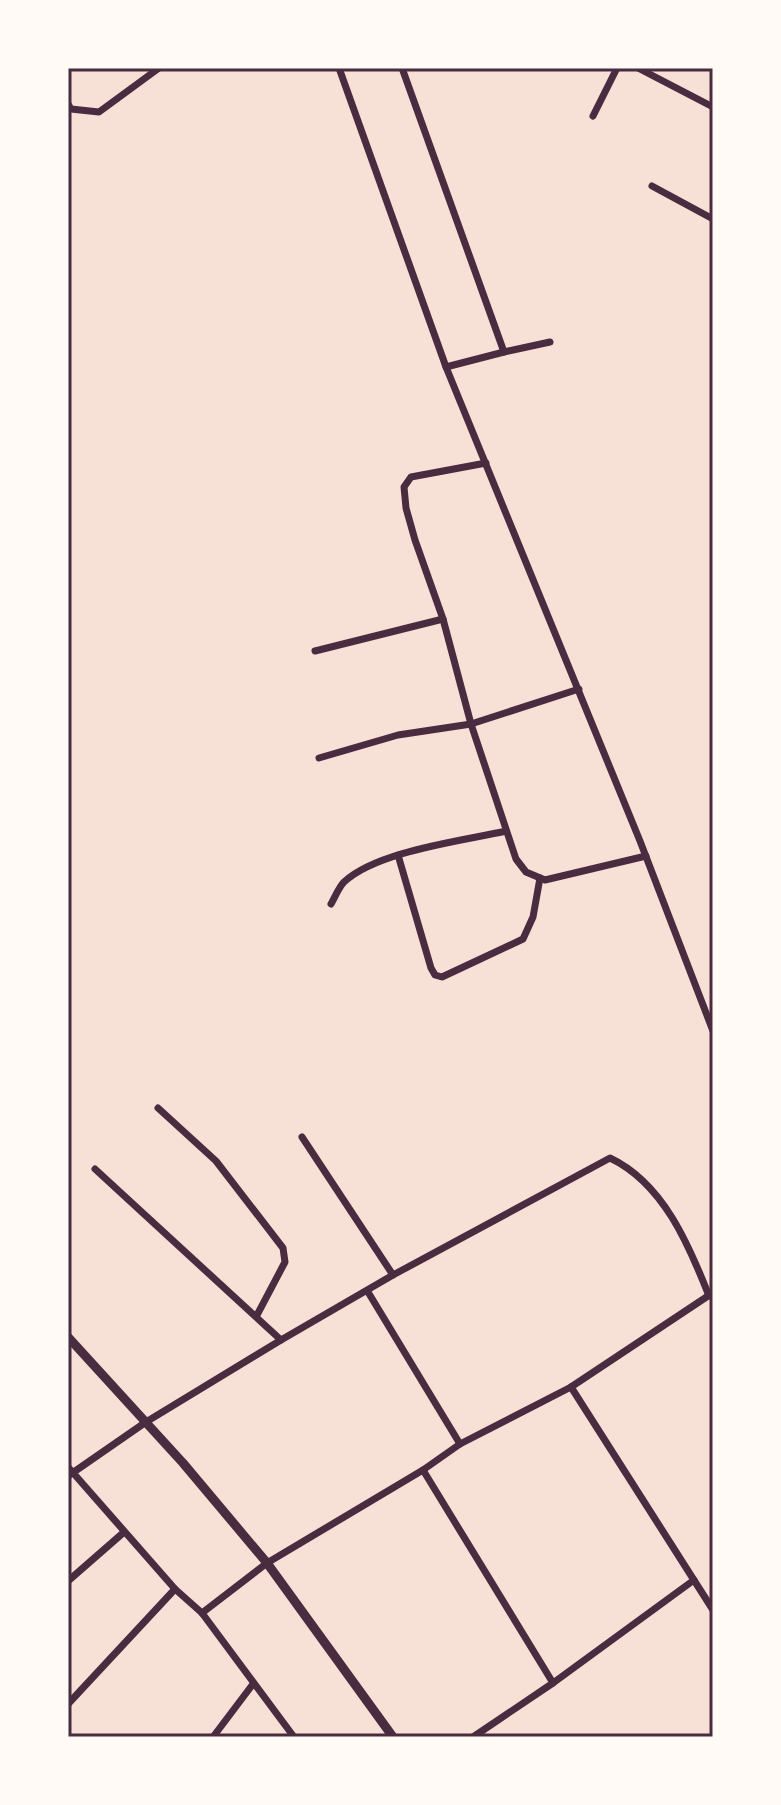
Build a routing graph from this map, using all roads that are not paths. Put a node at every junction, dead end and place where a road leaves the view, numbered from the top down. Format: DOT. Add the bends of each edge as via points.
graph roads {
  1 [pos="159,68"];
  2 [pos="339,68"];
  3 [pos="402,68"];
  4 [pos="617,68"];
  5 [pos="638,68"];
  6 [pos="68,104"];
  7 [pos="713,107"];
  8 [pos="593,116"];
  9 [pos="652,186"];
  10 [pos="713,219"];
  11 [pos="550,342"];
  12 [pos="504,352"];
  13 [pos="446,367"];
  14 [pos="486,463"];
  15 [pos="443,619"];
  16 [pos="315,651"];
  17 [pos="579,689"];
  18 [pos="471,724"];
  19 [pos="319,758"];
  20 [pos="506,831"];
  21 [pos="398,855"];
  22 [pos="646,856"];
  23 [pos="540,878"];
  24 [pos="331,904"];
  25 [pos="712,1026"];
  26 [pos="158,1108"];
  27 [pos="302,1137"];
  28 [pos="95,1169"];
  29 [pos="393,1275"];
  30 [pos="368,1292"];
  31 [pos="711,1294"];
  32 [pos="257,1315"];
  33 [pos="68,1337"];
  34 [pos="281,1340"];
  35 [pos="571,1387"];
  36 [pos="146,1422"];
  37 [pos="460,1444"];
  38 [pos="423,1470"];
  39 [pos="70,1472"];
  40 [pos="123,1533"];
  41 [pos="267,1563"];
  42 [pos="694,1580"];
  43 [pos="68,1581"];
  44 [pos="175,1589"];
  45 [pos="713,1610"];
  46 [pos="202,1613"];
  47 [pos="553,1683"];
  48 [pos="253,1684"];
  49 [pos="68,1704"];
  50 [pos="213,1737"];
  51 [pos="294,1737"];
  52 [pos="393,1737"];
  53 [pos="473,1737"];
  1 -- 6 [label="street" via="99,112 71,109"];
  2 -- 13 [label="street"];
  3 -- 12 [label="street"];
  4 -- 8 [label="street"];
  5 -- 7 [label="street"];
  9 -- 10 [label="street"];
  11 -- 12 [label="street"];
  12 -- 13 [label="street"];
  13 -- 14 [label="street"];
  14 -- 15 [label="street" via="411,477 404,487 415,540"];
  14 -- 17 [label="street"];
  15 -- 16 [label="street"];
  15 -- 18 [label="street"];
  17 -- 18 [label="street"];
  17 -- 22 [label="street"];
  18 -- 19 [label="street" via="398,735"];
  18 -- 20 [label="street"];
  20 -- 21 [label="street"];
  20 -- 23 [label="street" via="516,859"];
  21 -- 23 [label="street" via="431,968 442,977 523,939"];
  21 -- 24 [label="street" via="342,883"];
  22 -- 23 [label="street" via="551,880"];
  22 -- 25 [label="street"];
  26 -- 32 [label="street" via="216,1161 283,1248 285,1262"];
  27 -- 29 [label="street"];
  28 -- 32 [label="street"];
  29 -- 30 [label="street"];
  29 -- 31 [label="street" via="610,1158 647,1185 686,1239"];
  30 -- 34 [label="street"];
  30 -- 37 [label="street"];
  31 -- 35 [label="street"];
  32 -- 34 [label="street"];
  33 -- 36 [label="street"];
  34 -- 36 [label="street"];
  35 -- 37 [label="street"];
  35 -- 42 [label="street"];
  36 -- 39 [label="street"];
  36 -- 41 [label="street"];
  37 -- 38 [label="street"];
  38 -- 41 [label="street"];
  38 -- 47 [label="street"];
  39 -- 40 [label="street"];
  40 -- 43 [label="street"];
  40 -- 44 [label="street"];
  41 -- 46 [label="street"];
  41 -- 52 [label="street"];
  42 -- 45 [label="street"];
  42 -- 47 [label="street"];
  44 -- 46 [label="street"];
  44 -- 49 [label="street"];
  46 -- 48 [label="street"];
  47 -- 53 [label="street"];
  48 -- 50 [label="street"];
  48 -- 51 [label="street"];
}
